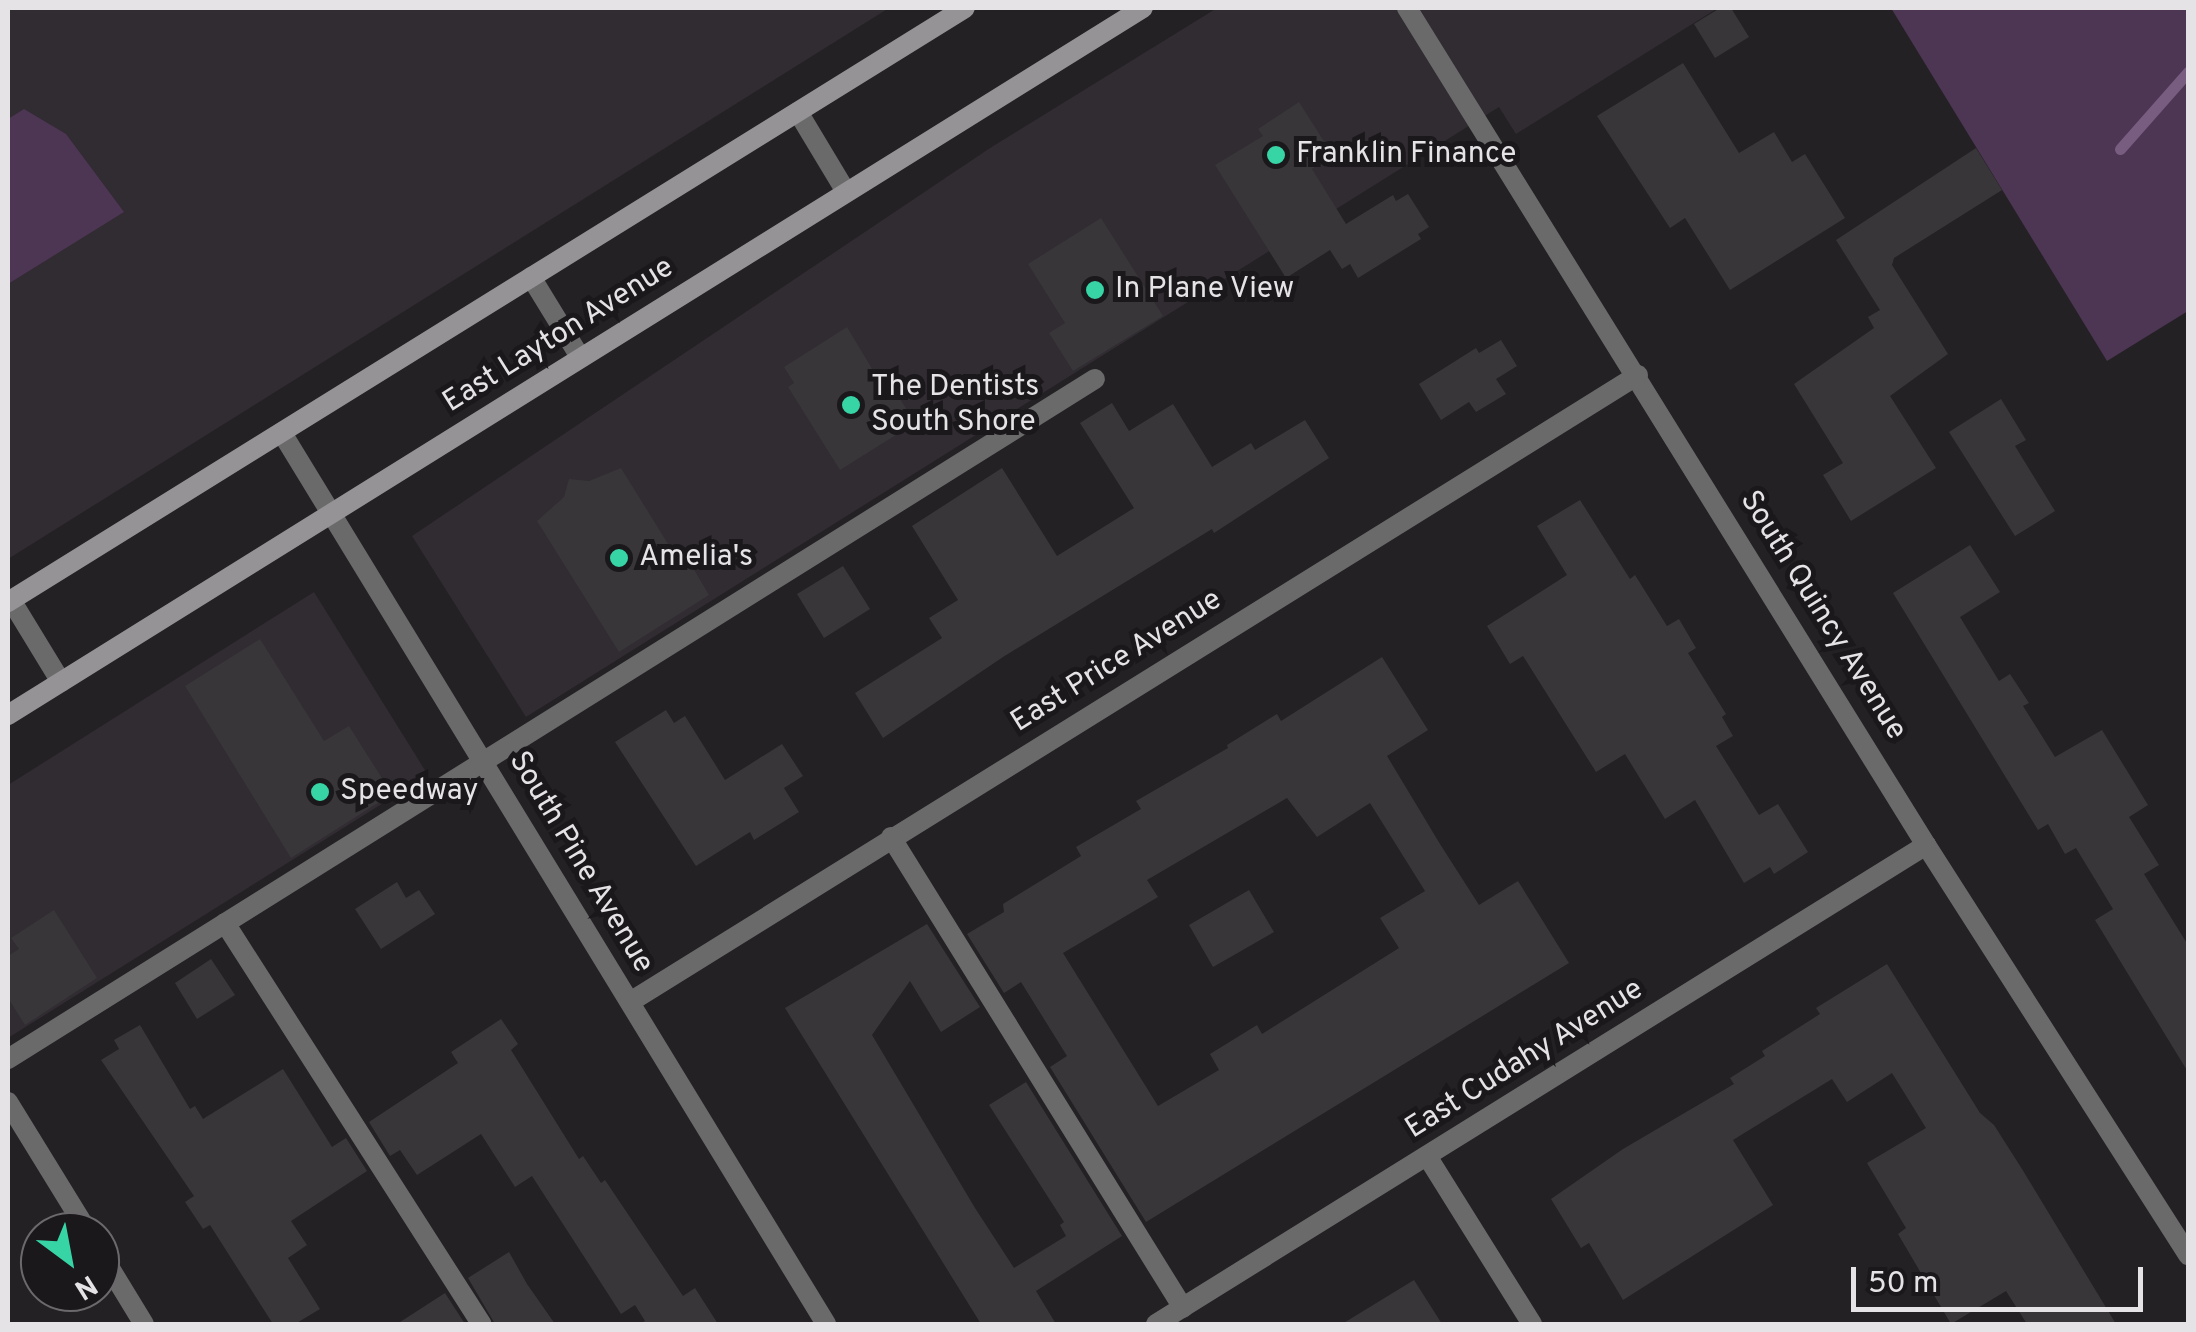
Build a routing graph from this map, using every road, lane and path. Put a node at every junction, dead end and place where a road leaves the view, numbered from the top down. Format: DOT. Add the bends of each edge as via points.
graph roads {
  1 [pos="965,8"];
  2 [pos="1143,8"];
  3 [pos="1407,8"];
  4 [pos="798,112"];
  5 [pos="846,192"];
  6 [pos="530,277"];
  7 [pos="580,357"];
  8 [pos="1638,375"];
  9 [pos="1095,379"];
  10 [pos="282,433"];
  11 [pos="332,514"];
  12 [pos="9,601"];
  13 [pos="60,682"];
  14 [pos="8,716"];
  15 [pos="483,763"];
  16 [pos="891,837"];
  17 [pos="1926,845"];
  18 [pos="225,923"];
  19 [pos="630,1002"];
  20 [pos="8,1059"];
  21 [pos="8,1102"];
  22 [pos="1427,1156"];
  23 [pos="76,1212"];
  24 [pos="2188,1255"];
  25 [pos="120,1285"];
  26 [pos="1183,1308"];
  27 [pos="144,1324"];
  28 [pos="480,1324"];
  29 [pos="826,1324"];
  30 [pos="1156,1324"];
  31 [pos="1532,1324"];
  1 -- 4 [label="main road"];
  2 -- 5 [label="main road, East Layton Avenue"];
  3 -- 8 [label="street, South Quincy Avenue"];
  4 -- 5 [label="street"];
  4 -- 6 [label="main road"];
  5 -- 7 [label="main road, East Layton Avenue"];
  6 -- 7 [label="street"];
  6 -- 10 [label="main road"];
  7 -- 11 [label="main road, East Layton Avenue"];
  8 -- 16 [label="street, East Price Avenue"];
  8 -- 17 [label="street, South Quincy Avenue"];
  9 -- 15 [label="street"];
  10 -- 11 [label="street, South Pine Avenue"];
  10 -- 12 [label="main road"];
  11 -- 13 [label="main road, East Layton Avenue"];
  11 -- 15 [label="street, South Pine Avenue"];
  12 -- 13 [label="street"];
  13 -- 14 [label="main road, East Layton Avenue"];
  15 -- 18 [label="street"];
  15 -- 19 [label="street, South Pine Avenue"];
  16 -- 19 [label="street, East Price Avenue"];
  16 -- 26 [label="street"];
  17 -- 22 [label="street, East Cudahy Avenue"];
  17 -- 24 [label="street, South Quincy Avenue"];
  18 -- 20 [label="street"];
  18 -- 28 [label="street"];
  19 -- 29 [label="street, South Pine Avenue"];
  21 -- 23 [label="street"];
  22 -- 26 [label="street, East Cudahy Avenue"];
  22 -- 31 [label="street"];
  25 -- 27 [label="street"];
  26 -- 30 [label="street, East Cudahy Avenue"];
}
